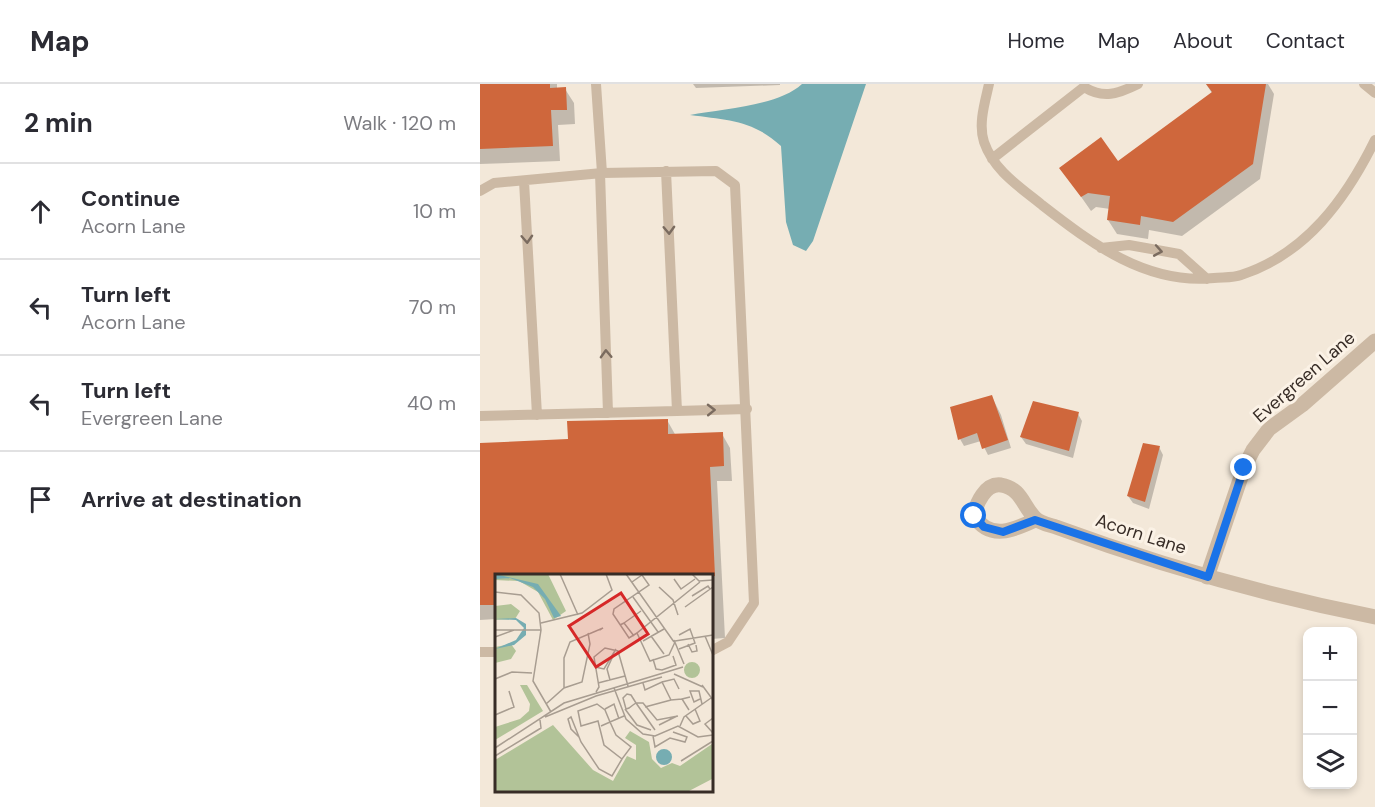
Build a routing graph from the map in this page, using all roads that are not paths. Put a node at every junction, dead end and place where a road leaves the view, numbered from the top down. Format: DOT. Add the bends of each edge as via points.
graph roads {
  1 [pos="596,84"];
  2 [pos="989,84"];
  3 [pos="1138,84"];
  4 [pos="1364,84"];
  5 [pos="1083,85"];
  6 [pos="1375,93"];
  7 [pos="1375,140"];
  8 [pos="992,159"];
  9 [pos="666,171"];
  10 [pos="601,173"];
  11 [pos="524,181"];
  12 [pos="480,191"];
  13 [pos="1101,248"];
  14 [pos="1207,279"];
  15 [pos="1375,341"];
  16 [pos="747,410"];
  17 [pos="677,411"];
  18 [pos="608,413"];
  19 [pos="537,415"];
  20 [pos="480,416"];
  21 [pos="1035,520"];
  22 [pos="1208,577"];
  23 [pos="1375,616"];
  24 [pos="712,650"];
  25 [pos="495,651"];
  26 [pos="480,652"];
  1 -- 10 [label="lane"];
  2 -- 8 [label="lane" via="982,116 984,141"];
  3 -- 5 [label="lane" via="1119,94 1096,94"];
  4 -- 6 [label="lane"];
  5 -- 8 [label="lane"];
  7 -- 14 [label="lane" via="1356,178 1322,223 1285,255 1239,276"];
  8 -- 13 [label="lane" via="1006,176"];
  9 -- 10 [label="lane"];
  9 -- 16 [label="lane" via="716,171 735,185"];
  9 -- 17 [label="lane, one-way"];
  10 -- 11 [label="lane"];
  18 -- 10 [label="lane, one-way"];
  11 -- 12 [label="lane" via="494,183"];
  11 -- 19 [label="lane, one-way"];
  13 -- 14 [label="lane" via="1157,273"];
  13 -- 14 [label="lane, one-way" via="1129,245 1179,254"];
  15 -- 22 [label="street, Evergreen Lane" via="1269,429 1252,450"];
  17 -- 16 [label="lane, one-way"];
  16 -- 24 [label="lane" via="754,603 728,642"];
  17 -- 18 [label="lane"];
  18 -- 19 [label="lane"];
  19 -- 20 [label="lane"];
  21 -- 22 [label="street, Acorn Lane"];
  22 -- 23 [label="street, Acorn Lane" via="1289,600"];
  25 -- 26 [label="lane"];
}
